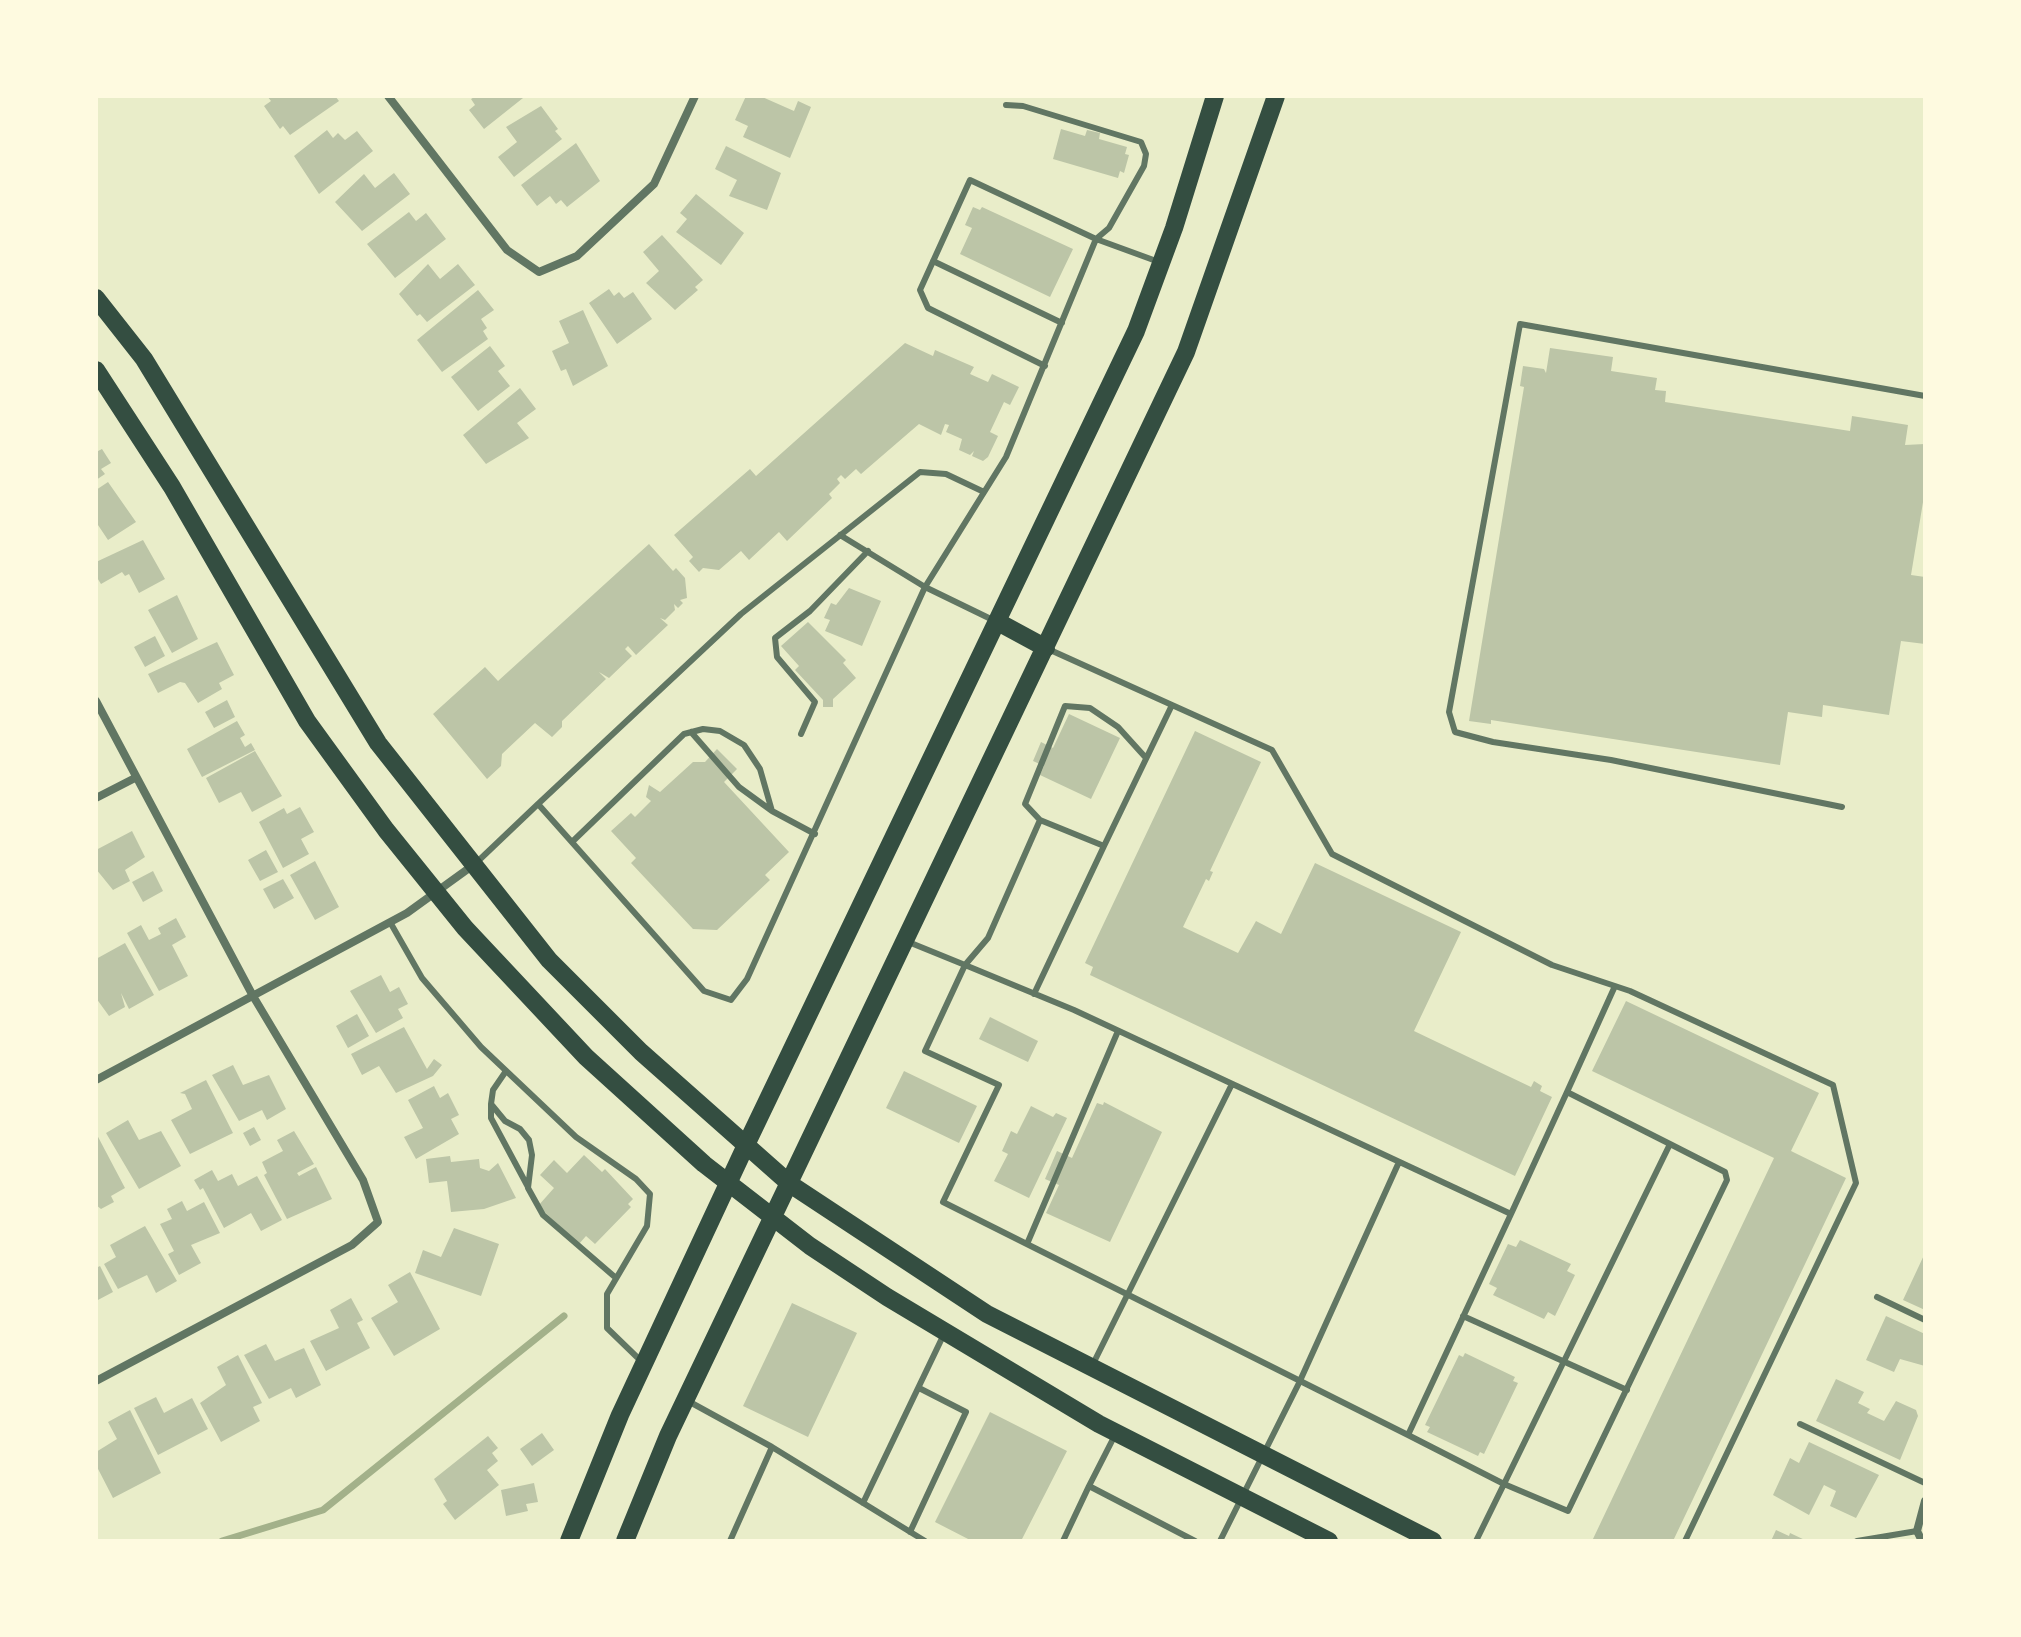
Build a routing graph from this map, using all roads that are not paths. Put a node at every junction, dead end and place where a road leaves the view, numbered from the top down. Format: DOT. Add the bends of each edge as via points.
graph roads {
  1 [pos="388,96"];
  2 [pos="695,96"];
  3 [pos="1215,96"];
  4 [pos="1276,96"];
  5 [pos="1006,105"];
  6 [pos="1096,239"];
  7 [pos="933,261"];
  8 [pos="1162,263"];
  9 [pos="96,298"];
  10 [pos="1062,323"];
  11 [pos="1045,366"];
  12 [pos="96,370"];
  13 [pos="1925,396"];
  14 [pos="984,492"];
  15 [pos="840,535"];
  16 [pos="868,551"];
  17 [pos="925,587"];
  18 [pos="998,622"];
  19 [pos="1046,648"];
  20 [pos="96,701"];
  21 [pos="1172,705"];
  22 [pos="691,732"];
  23 [pos="801,734"];
  24 [pos="1146,758"];
  25 [pos="135,778"];
  26 [pos="96,798"];
  27 [pos="538,804"];
  28 [pos="1842,807"];
  29 [pos="772,811"];
  30 [pos="1040,820"];
  31 [pos="815,834"];
  32 [pos="572,842"];
  33 [pos="1104,846"];
  34 [pos="472,866"];
  35 [pos="436,892"];
  36 [pos="390,922"];
  37 [pos="906,941"];
  38 [pos="965,965"];
  39 [pos="1615,986"];
  40 [pos="1034,994"];
  41 [pos="253,996"];
  42 [pos="1118,1031"];
  43 [pos="506,1071"];
  44 [pos="96,1080"];
  45 [pos="1232,1084"];
  46 [pos="1567,1092"];
  47 [pos="491,1104"];
  48 [pos="1670,1144"];
  49 [pos="746,1145"];
  50 [pos="1399,1162"];
  51 [pos="729,1183"];
  52 [pos="790,1184"];
  53 [pos="528,1188"];
  54 [pos="1511,1214"];
  55 [pos="774,1217"];
  56 [pos="1027,1244"];
  57 [pos="616,1278"];
  58 [pos="1128,1295"];
  59 [pos="1877,1297"];
  60 [pos="1463,1316"];
  61 [pos="1925,1320"];
  62 [pos="944,1334"];
  63 [pos="1563,1362"];
  64 [pos="644,1364"];
  65 [pos="1091,1367"];
  66 [pos="96,1381"];
  67 [pos="1299,1383"];
  68 [pos="919,1388"];
  69 [pos="1627,1390"];
  70 [pos="685,1399"];
  71 [pos="1800,1424"];
  72 [pos="1116,1433"];
  73 [pos="1408,1435"];
  74 [pos="772,1447"];
  75 [pos="1263,1455"];
  76 [pos="1925,1483"];
  77 [pos="1504,1484"];
  78 [pos="1089,1486"];
  79 [pos="1241,1498"];
  80 [pos="1925,1501"];
  81 [pos="863,1503"];
  82 [pos="1917,1531"];
  83 [pos="910,1532"];
  84 [pos="569,1541"];
  85 [pos="625,1541"];
  86 [pos="730,1541"];
  87 [pos="925,1541"];
  88 [pos="1063,1541"];
  89 [pos="1195,1541"];
  90 [pos="1220,1541"];
  91 [pos="1329,1541"];
  92 [pos="1433,1541"];
  93 [pos="1476,1541"];
  94 [pos="1685,1541"];
  95 [pos="1857,1541"];
  96 [pos="1922,1541"];
  1 -- 2 [label="street" via="507,250 539,272 577,256 654,184"];
  3 -- 8 [label="main road"];
  4 -- 19 [label="main road" via="1186,352"];
  5 -- 6 [label="lane" via="1141,142 1144,166 1109,228"];
  6 -- 7 [label="lane" via="970,180"];
  6 -- 8 [label="lane"];
  6 -- 10 [label="lane"];
  7 -- 10 [label="lane"];
  7 -- 11 [label="lane" via="920,290 928,308"];
  8 -- 18 [label="main road" via="1136,331"];
  9 -- 34 [label="main road" via="144,359 378,743"];
  10 -- 11 [label="lane"];
  11 -- 14 [label="lane" via="1006,457"];
  12 -- 35 [label="main road" via="172,487 307,721"];
  13 -- 28 [label="lane" via="1520,324 1449,712 1455,732"];
  14 -- 15 [label="lane" via="946,474 920,472"];
  14 -- 17 [label="lane"];
  15 -- 16 [label="lane"];
  15 -- 27 [label="lane" via="741,614"];
  16 -- 17 [label="lane"];
  16 -- 23 [label="lane" via="810,611 775,638 777,657 815,702"];
  17 -- 18 [label="lane"];
  17 -- 31 [label="lane"];
  18 -- 19 [label="main road"];
  18 -- 49 [label="main road"];
  19 -- 21 [label="lane"];
  19 -- 37 [label="main road"];
  20 -- 25 [label="street"];
  21 -- 24 [label="lane"];
  21 -- 39 [label="lane" via="1272,750 1332,854 1552,965"];
  22 -- 29 [label="lane" via="739,787"];
  22 -- 29 [label="lane" via="720,731 744,745 760,769"];
  22 -- 32 [label="lane"];
  24 -- 30 [label="lane" via="1118,727 1090,708 1065,706 1025,804"];
  24 -- 33 [label="lane"];
  25 -- 26 [label="street"];
  25 -- 41 [label="street"];
  27 -- 32 [label="lane"];
  27 -- 34 [label="lane"];
  29 -- 31 [label="lane"];
  30 -- 33 [label="lane"];
  30 -- 38 [label="lane" via="988,938"];
  31 -- 32 [label="lane" via="747,979 731,1000 704,991"];
  33 -- 40 [label="lane"];
  34 -- 35 [label="street"];
  34 -- 49 [label="main road" via="549,960 641,1052"];
  35 -- 36 [label="street"];
  35 -- 51 [label="main road" via="539,1011"];
  36 -- 41 [label="street"];
  36 -- 43 [label="lane" via="422,978"];
  37 -- 38 [label="lane"];
  37 -- 52 [label="main road"];
  38 -- 40 [label="lane"];
  38 -- 56 [label="lane" via="925,1051 999,1085 943,1202"];
  39 -- 46 [label="lane"];
  39 -- 94 [label="lane" via="1833,1085 1856,1183"];
  40 -- 42 [label="lane"];
  41 -- 44 [label="street"];
  41 -- 66 [label="street" via="363,1180 378,1222 352,1245"];
  42 -- 45 [label="lane"];
  42 -- 56 [label="lane"];
  43 -- 47 [label="lane"];
  43 -- 57 [label="lane" via="576,1137 650,1194 647,1226"];
  45 -- 50 [label="lane"];
  45 -- 58 [label="lane"];
  46 -- 48 [label="lane"];
  46 -- 54 [label="lane"];
  47 -- 53 [label="lane" via="491,1118"];
  47 -- 53 [label="lane" via="529,1140"];
  48 -- 63 [label="lane"];
  48 -- 69 [label="lane" via="1725,1172 1727,1180"];
  49 -- 51 [label="main road"];
  49 -- 52 [label="main road"];
  50 -- 54 [label="lane"];
  50 -- 67 [label="lane"];
  51 -- 55 [label="main road"];
  51 -- 64 [label="main road"];
  52 -- 55 [label="main road"];
  52 -- 65 [label="main road" via="987,1314"];
  53 -- 57 [label="lane" via="543,1215"];
  54 -- 60 [label="lane"];
  55 -- 62 [label="main road"];
  55 -- 70 [label="main road"];
  56 -- 58 [label="lane"];
  57 -- 64 [label="lane" via="607,1294 607,1328"];
  58 -- 65 [label="lane"];
  58 -- 67 [label="lane"];
  59 -- 61 [label="lane"];
  60 -- 63 [label="lane"];
  60 -- 73 [label="lane"];
  62 -- 68 [label="lane"];
  62 -- 72 [label="main road"];
  63 -- 69 [label="lane"];
  63 -- 77 [label="lane"];
  64 -- 84 [label="main road"];
  65 -- 75 [label="main road"];
  67 -- 73 [label="lane"];
  67 -- 75 [label="lane"];
  68 -- 81 [label="lane"];
  68 -- 83 [label="lane" via="966,1412"];
  69 -- 77 [label="lane" via="1568,1511"];
  70 -- 74 [label="lane"];
  70 -- 85 [label="main road"];
  71 -- 76 [label="lane"];
  72 -- 78 [label="lane"];
  72 -- 79 [label="main road"];
  73 -- 77 [label="lane"];
  74 -- 81 [label="lane"];
  74 -- 86 [label="lane"];
  75 -- 79 [label="lane"];
  75 -- 92 [label="main road"];
  77 -- 93 [label="lane"];
  78 -- 88 [label="lane"];
  78 -- 89 [label="lane"];
  79 -- 90 [label="lane"];
  79 -- 91 [label="main road"];
  80 -- 82 [label="street"];
  81 -- 83 [label="lane"];
  82 -- 95 [label="lane"];
  82 -- 96 [label="street"];
  83 -- 87 [label="lane"];
}
